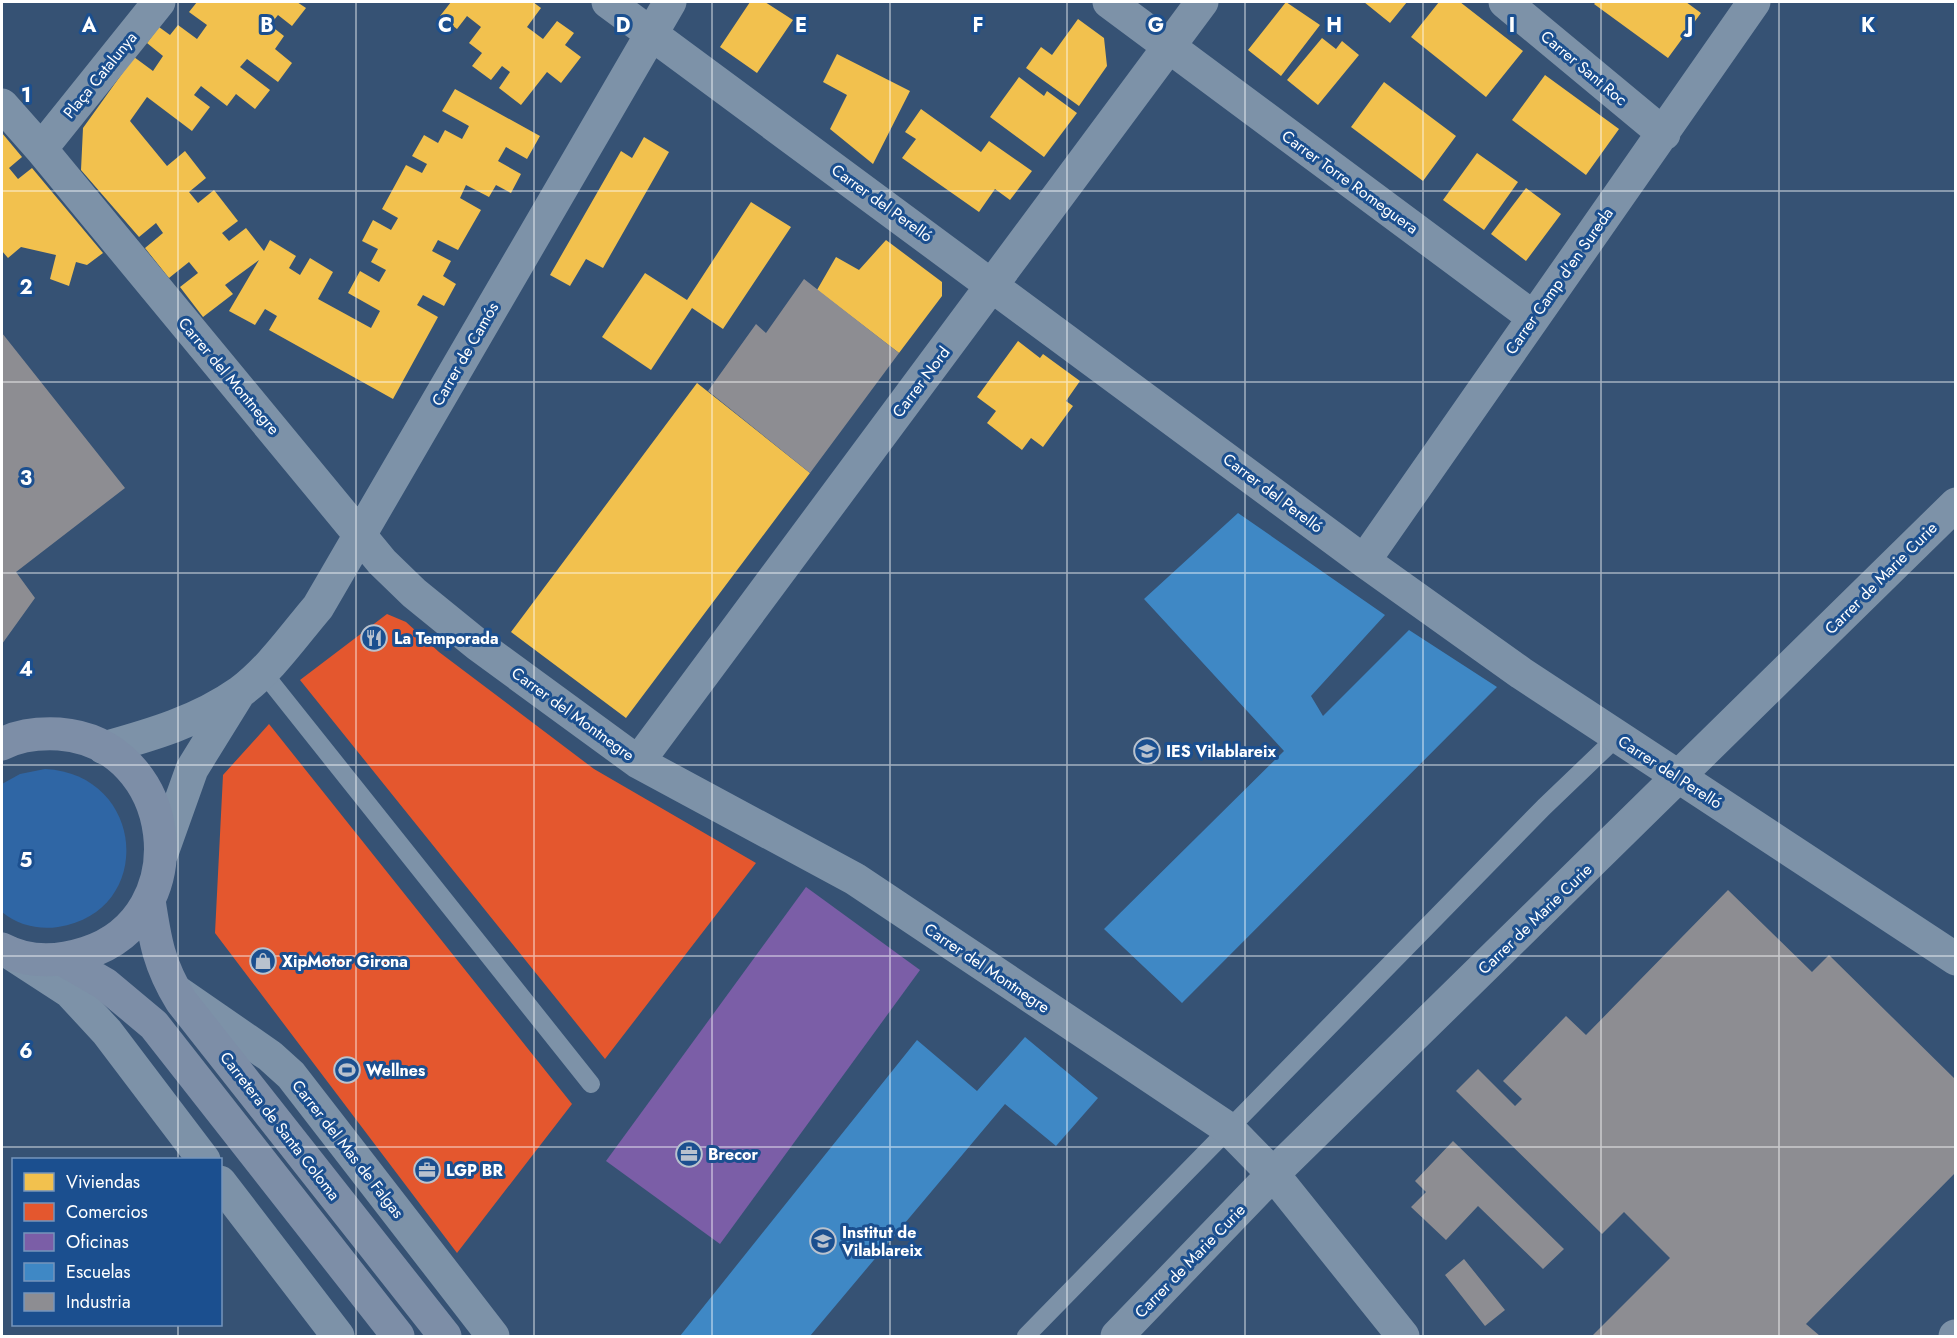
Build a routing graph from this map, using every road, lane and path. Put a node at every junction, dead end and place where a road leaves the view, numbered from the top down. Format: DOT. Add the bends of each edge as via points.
graph roads {
  1 [pos="159,2"];
  2 [pos="608,2"];
  3 [pos="670,2"];
  4 [pos="1109,2"];
  5 [pos="1202,2"];
  6 [pos="1504,2"];
  7 [pos="1754,2"];
  8 [pos="650,34"];
  9 [pos="1167,47"];
  10 [pos="2,105"];
  11 [pos="1664,134"];
  12 [pos="41,149"];
  13 [pos="993,284"];
  14 [pos="1533,317"];
  15 [pos="1956,504"];
  16 [pos="361,534"];
  17 [pos="1364,561"];
  18 [pos="251,681"];
  19 [pos="2,719"];
  20 [pos="50,734"];
  21 [pos="1616,738"];
  22 [pos="2,744"];
  23 [pos="104,748"];
  24 [pos="638,762"];
  25 [pos="1678,779"];
  26 [pos="162,853"];
  27 [pos="148,900"];
  28 [pos="6,951"];
  29 [pos="62,959"];
  30 [pos="1956,959"];
  31 [pos="175,990"];
  32 [pos="591,1084"];
  33 [pos="1228,1129"];
  34 [pos="202,1158"];
  35 [pos="1273,1174"];
  36 [pos="222,1185"];
  37 [pos="338,1336"];
  38 [pos="398,1336"];
  39 [pos="445,1336"];
  40 [pos="493,1336"];
  41 [pos="1026,1336"];
  42 [pos="1117,1336"];
  43 [pos="1403,1336"];
  1 -- 12 [label="street, Plaça Catalunya"];
  2 -- 8 [label="street, Carrer del Perelló"];
  3 -- 8 [label="street, Carrer de Camós"];
  4 -- 9 [label="street, Carrer Torre Romeguera"];
  5 -- 9 [label="street, Carrer Nord"];
  6 -- 11 [label="street, Carrer Sant Roc"];
  7 -- 11 [label="street, Carrer Camp d'en Sureda"];
  8 -- 13 [label="street, Carrer del Perelló"];
  8 -- 16 [label="street, Carrer de Camós"];
  9 -- 13 [label="street, Carrer Nord"];
  9 -- 14 [label="street, Carrer Torre Romeguera"];
  10 -- 12 [label="street, Carrer del Montnegre"];
  11 -- 14 [label="street, Carrer Camp d'en Sureda"];
  12 -- 16 [label="street, Carrer del Montnegre"];
  13 -- 17 [label="street, Carrer del Perelló"];
  13 -- 24 [label="street, Carrer Nord"];
  14 -- 17 [label="street, Carrer Camp d'en Sureda"];
  15 -- 25 [label="street, Carrer de Marie Curie"];
  16 -- 18 [label="street, Carrer de Camós" via="318,607"];
  16 -- 24 [label="street, Carrer del Montnegre" via="382,562 414,593"];
  17 -- 21 [label="street, Carrer del Perelló"];
  18 -- 23 [label="street, Carrer de Camós" via="171,729"];
  18 -- 26 [label="street, Carrer de Camós" via="192,769"];
  18 -- 32 [label="lane"];
  19 -- 20 [label="main road"];
  20 -- 22 [label="main road" via="20,737"];
  20 -- 23 [label="main road" via="78,737"];
  21 -- 25 [label="street, Carrer del Perelló"];
  21 -- 33 [label="lane"];
  23 -- 26 [label="main road" via="136,774 148,792 161,832"];
  24 -- 33 [label="street, Carrer del Montnegre" via="855,879"];
  25 -- 30 [label="street, Carrer del Perelló" via="1779,840"];
  25 -- 35 [label="street, Carrer de Marie Curie"];
  26 -- 27 [label="main road"];
  27 -- 29 [label="main road" via="130,926 106,945"];
  27 -- 31 [label="main road, Carretera de Santa Coloma" via="164,972"];
  28 -- 29 [label="main road" via="44,960"];
  28 -- 34 [label="street" via="70,992 107,1032"];
  29 -- 38 [label="main road" via="105,984 154,1025"];
  31 -- 39 [label="main road, Carretera de Santa Coloma"];
  31 -- 40 [label="street, Carrer del Mas de Falgas" via="291,1075"];
  33 -- 35 [label="street, Carrer del Montnegre"];
  33 -- 41 [label="lane"];
  35 -- 42 [label="street, Carrer de Marie Curie"];
  35 -- 43 [label="street, Carrer del Montnegre"];
  36 -- 37 [label="street"];
}
